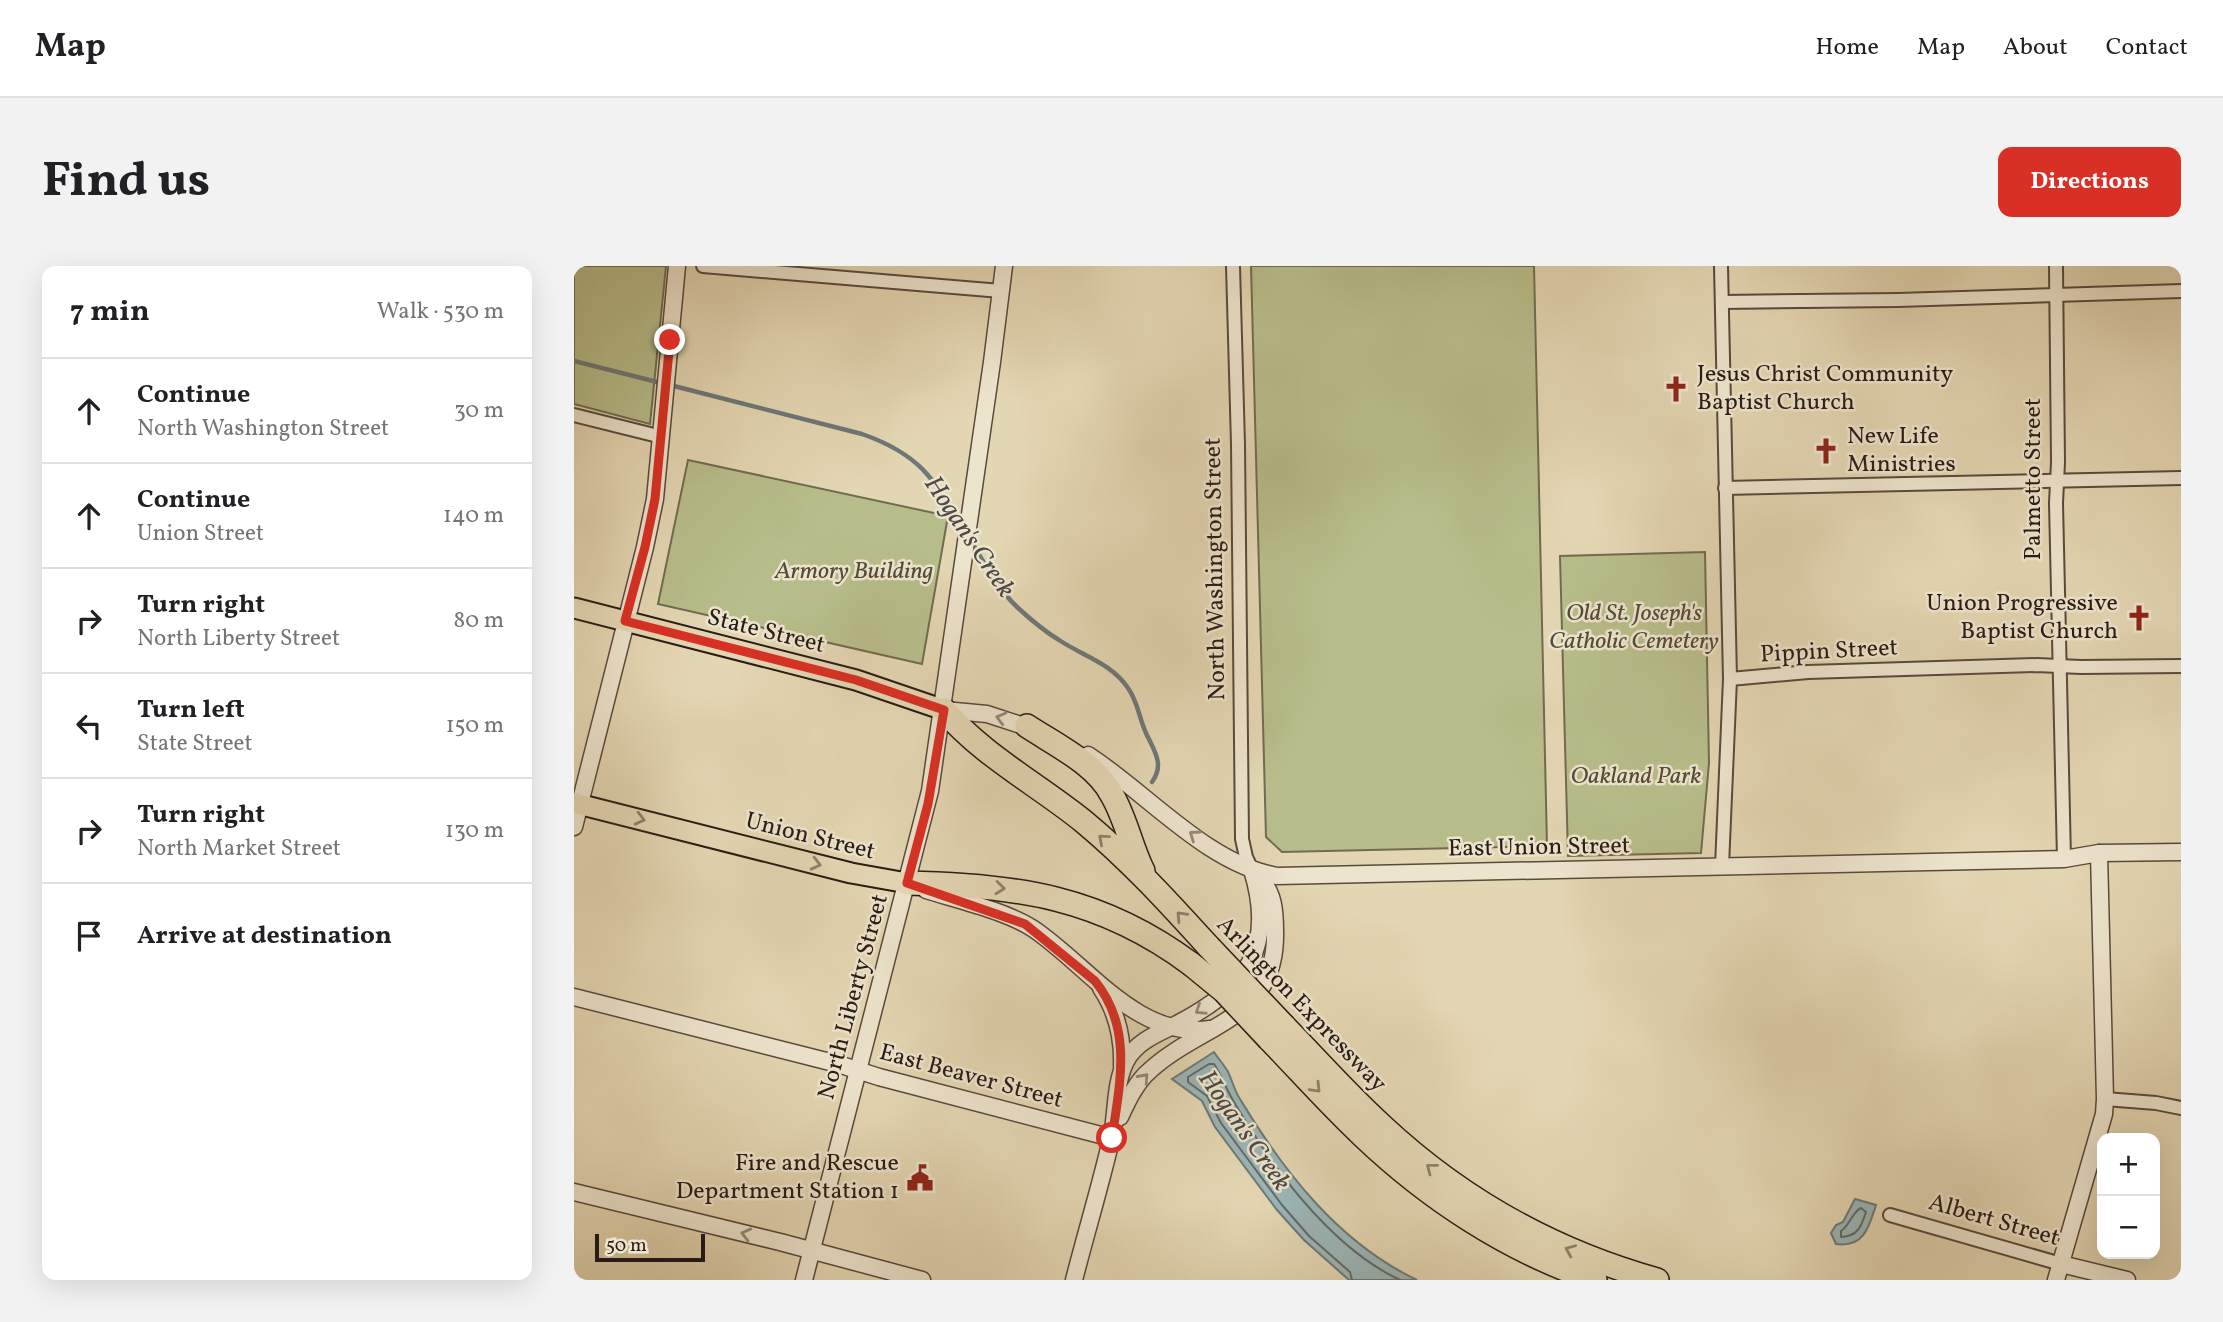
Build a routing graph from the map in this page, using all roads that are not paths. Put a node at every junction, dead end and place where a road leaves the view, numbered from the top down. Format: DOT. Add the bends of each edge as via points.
graph roads {
  1 [pos="677,266"];
  2 [pos="703,266"];
  3 [pos="1003,266"];
  4 [pos="1233,266"];
  5 [pos="1721,266"];
  6 [pos="2056,266"];
  7 [pos="1001,291"];
  8 [pos="2181,291"];
  9 [pos="2055,295"];
  10 [pos="1722,302"];
  11 [pos="574,415"];
  12 [pos="662,437"];
  13 [pos="2181,478"];
  14 [pos="2057,480"];
  15 [pos="1725,488"];
  16 [pos="574,608"];
  17 [pos="625,621"];
  18 [pos="2060,664"];
  19 [pos="2181,666"];
  20 [pos="1730,679"];
  21 [pos="944,710"];
  22 [pos="1027,726"];
  23 [pos="577,803"];
  24 [pos="574,827"];
  25 [pos="2181,852"];
  26 [pos="2099,853"];
  27 [pos="2064,859"];
  28 [pos="1722,866"];
  29 [pos="1252,870"];
  30 [pos="907,883"];
  31 [pos="1152,886"];
  32 [pos="1095,981"];
  33 [pos="574,997"];
  34 [pos="1170,1027"];
  35 [pos="1211,1029"];
  36 [pos="1277,1032"];
  37 [pos="858,1070"];
  38 [pos="1121,1078"];
  39 [pos="2105,1099"];
  40 [pos="2181,1108"];
  41 [pos="1112,1138"];
  42 [pos="574,1192"];
  43 [pos="1482,1215"];
  44 [pos="1890,1215"];
  45 [pos="812,1251"];
  46 [pos="2061,1264"];
  47 [pos="804,1280"];
  48 [pos="922,1280"];
  49 [pos="1074,1280"];
  50 [pos="1595,1280"];
  51 [pos="1657,1280"];
  52 [pos="2056,1280"];
  53 [pos="2127,1280"];
  1 -- 12 [label="street"];
  2 -- 7 [label="street"];
  3 -- 7 [label="street, North Liberty Street"];
  4 -- 29 [label="street, North Washington Street" via="1242,832"];
  5 -- 10 [label="street"];
  6 -- 9 [label="street, Palmetto Street"];
  7 -- 21 [label="street, North Liberty Street"];
  8 -- 9 [label="street"];
  9 -- 10 [label="street"];
  9 -- 14 [label="street, Palmetto Street"];
  10 -- 15 [label="street"];
  11 -- 12 [label="street"];
  12 -- 17 [label="street" via="648,535"];
  13 -- 14 [label="street"];
  14 -- 15 [label="street"];
  14 -- 18 [label="street, Palmetto Street"];
  15 -- 20 [label="street"];
  16 -- 17 [label="main road, State Street"];
  17 -- 21 [label="main road, State Street" via="856,680"];
  17 -- 23 [label="street"];
  18 -- 19 [label="street, Pippin Street"];
  18 -- 20 [label="street, Pippin Street"];
  18 -- 27 [label="street, Palmetto Street"];
  20 -- 28 [label="street"];
  22 -- 21 [label="street, East Union Street, one-way" via="987,714"];
  21 -- 30 [label="street, North Liberty Street" via="928,804"];
  31 -- 21 [label="highway, Arlington Expressway, one-way" via="1102,838 979,744"];
  29 -- 22 [label="street, East Union Street, one-way" via="1206,843 1085,753"];
  22 -- 31 [label="highway" via="1082,762 1107,786"];
  23 -- 24 [label="street"];
  23 -- 30 [label="main road, Union Street, one-way"];
  25 -- 26 [label="street, East Union Street"];
  26 -- 27 [label="street, East Union Street"];
  26 -- 39 [label="street"];
  27 -- 28 [label="street, East Union Street"];
  28 -- 29 [label="street, East Union Street" via="1293,876"];
  29 -- 34 [label="street, North Washington Street, one-way" via="1262,922 1251,961 1223,994"];
  29 -- 35 [label="street, North Washington Street" via="1273,902 1272,964 1250,1004"];
  30 -- 32 [label="street, Union Street" via="1025,924"];
  30 -- 36 [label="highway, Arlington Expressway, one-way, bridge" via="1000,888 1091,909 1163,944"];
  30 -- 37 [label="street, North Liberty Street"];
  36 -- 31 [label="highway, Arlington Expressway, one-way, bridge" via="1209,947"];
  32 -- 34 [label="street, Union Street" via="1147,1018"];
  32 -- 38 [label="street, Union Street" via="1118,1025"];
  33 -- 37 [label="street, East Beaver Street"];
  34 -- 35 [label="street, Union Street"];
  34 -- 38 [label="street, North Washington Street" via="1131,1054"];
  41 -- 35 [label="street, North Washington Street, one-way" via="1128,1100 1146,1075"];
  36 -- 43 [label="highway, Arlington Expressway"];
  37 -- 41 [label="street, East Beaver Street"];
  37 -- 45 [label="street, North Liberty Street"];
  38 -- 41 [label="street, North Washington Street"];
  39 -- 40 [label="street"];
  39 -- 46 [label="street"];
  41 -- 49 [label="street, North Washington Street"];
  45 -- 42 [label="street, one-way"];
  43 -- 50 [label="highway, Arlington Expressway" via="1539,1256"];
  51 -- 43 [label="highway, Arlington Expressway, one-way"];
  44 -- 46 [label="street, Albert Street"];
  45 -- 47 [label="street, North Liberty Street"];
  45 -- 48 [label="street"];
  46 -- 52 [label="street"];
  46 -- 53 [label="street, Albert Street"];
}
